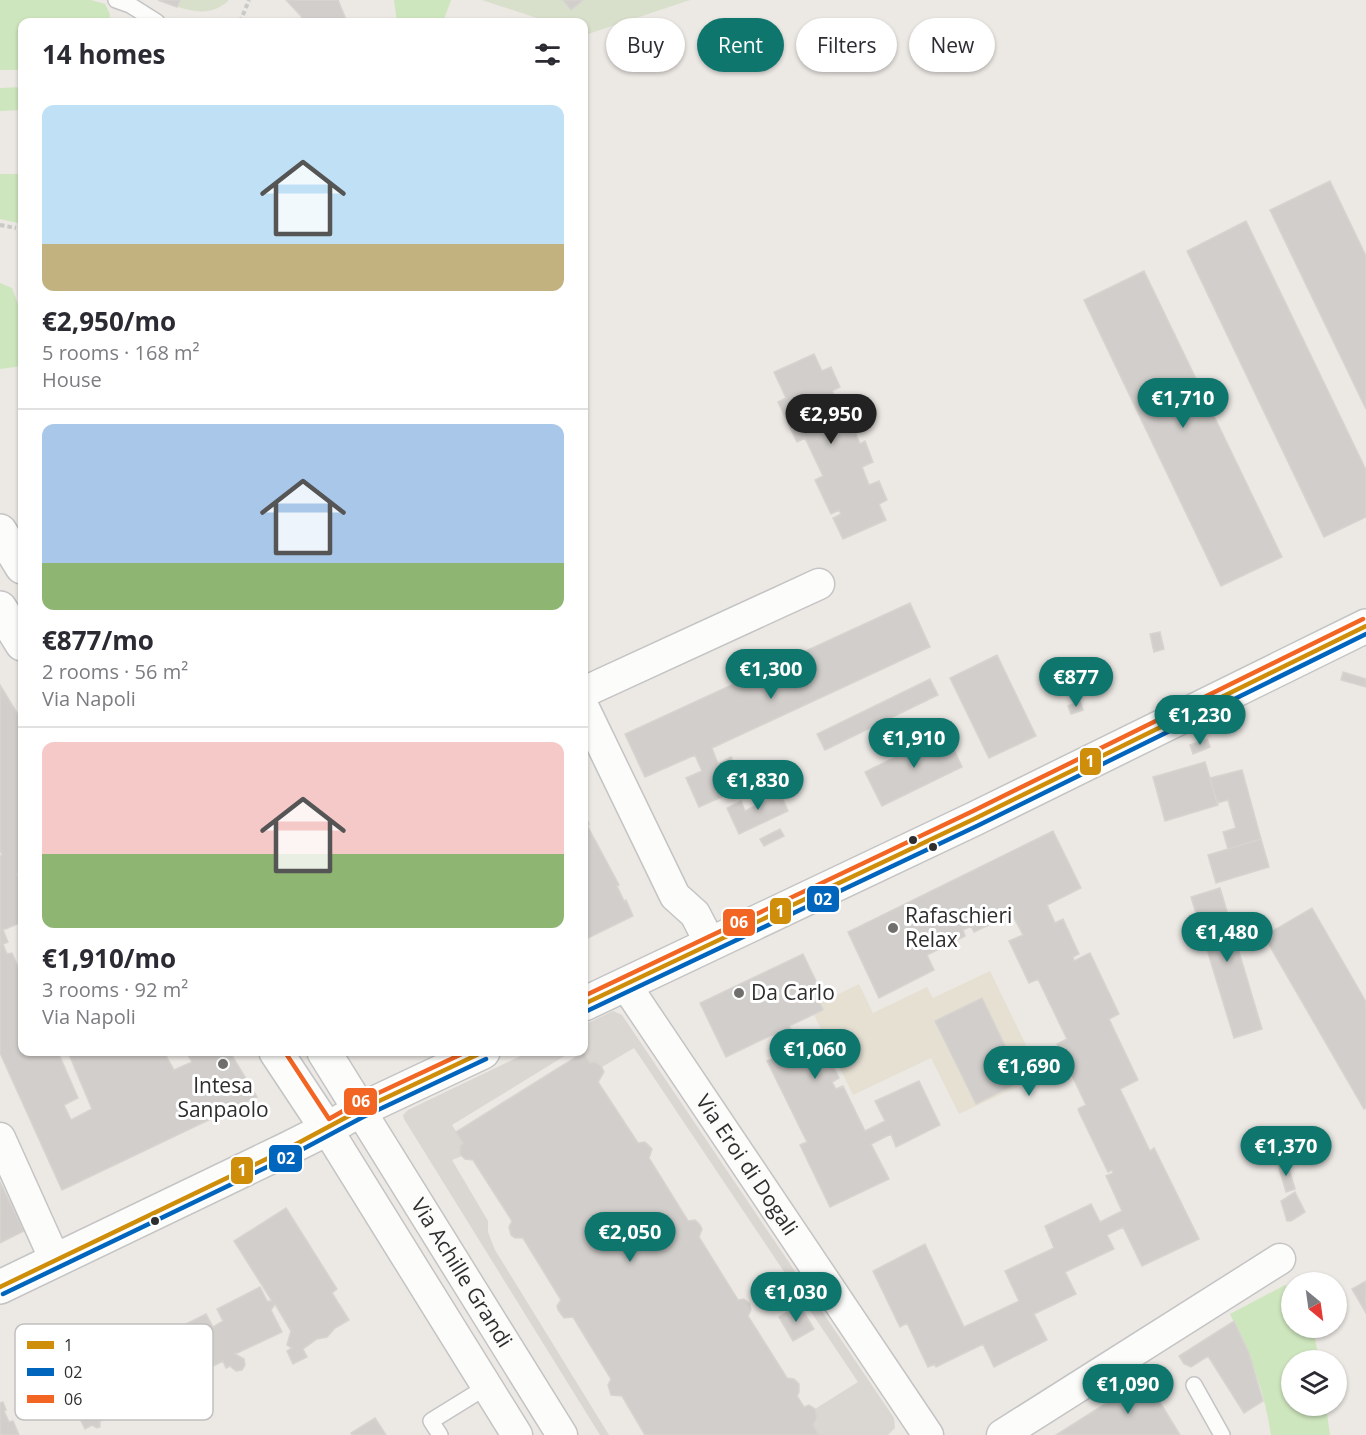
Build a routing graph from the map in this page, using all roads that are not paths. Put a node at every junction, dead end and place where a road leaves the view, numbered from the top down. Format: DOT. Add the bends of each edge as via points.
graph roads {
  1 [pos="116,0"];
  2 [pos="151,18"];
  3 [pos="0,531"];
  4 [pos="18,560"];
  5 [pos="819,584"];
  6 [pos="0,608"];
  7 [pos="1366,626"];
  8 [pos="18,637"];
  9 [pos="588,690"];
  10 [pos="588,716"];
  11 [pos="710,943"];
  12 [pos="625,984"];
  13 [pos="588,1002"];
  14 [pos="279,1056"];
  15 [pos="326,1056"];
  16 [pos="475,1056"];
  17 [pos="360,1110"];
  18 [pos="327,1129"];
  19 [pos="0,1138"];
  20 [pos="1280,1259"];
  21 [pos="56,1260"];
  22 [pos="0,1287"];
  23 [pos="1194,1385"];
  24 [pos="486,1387"];
  25 [pos="440,1435"];
  26 [pos="517,1435"];
  27 [pos="562,1435"];
  28 [pos="928,1435"];
  29 [pos="1002,1435"];
  30 [pos="1222,1435"];
  1 -- 2 [label="lane"];
  3 -- 4 [label="main road"];
  5 -- 9 [label="street"];
  6 -- 8 [label="main road"];
  7 -- 11 [label="main road" via="974,819"];
  10 -- 11 [label="street" via="675,896 695,914"];
  11 -- 12 [label="main road"];
  12 -- 13 [label="main road"];
  12 -- 28 [label="street, Via Eroi di Dogali"];
  14 -- 18 [label="main road"];
  15 -- 17 [label="main road"];
  16 -- 17 [label="main road"];
  17 -- 18 [label="main road"];
  17 -- 27 [label="street, Via Achille Grandi"];
  18 -- 21 [label="main road"];
  18 -- 24 [label="street, Via Achille Grandi"];
  19 -- 21 [label="street"];
  20 -- 29 [label="street"];
  21 -- 22 [label="main road"];
  23 -- 30 [label="lane"];
  24 -- 25 [label="lane" via="431,1421"];
  24 -- 26 [label="street, Via Achille Grandi"];
}
